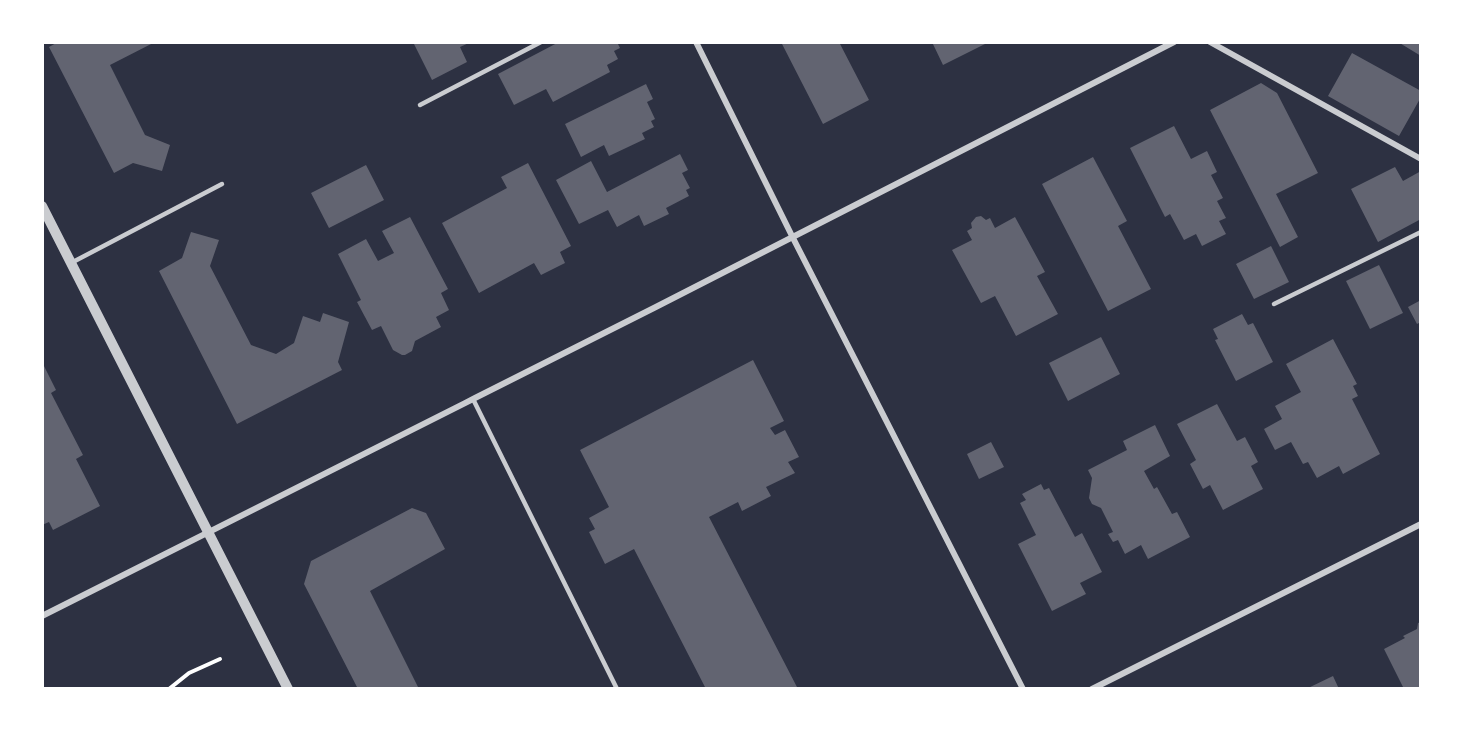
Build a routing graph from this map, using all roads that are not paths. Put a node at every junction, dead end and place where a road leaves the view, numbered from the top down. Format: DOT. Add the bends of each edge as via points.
graph roads {
  1 [pos="541,42"];
  2 [pos="696,42"];
  3 [pos="1174,42"];
  4 [pos="1210,42"];
  5 [pos="420,105"];
  6 [pos="1421,159"];
  7 [pos="222,184"];
  8 [pos="42,206"];
  9 [pos="1421,232"];
  10 [pos="793,237"];
  11 [pos="71,263"];
  12 [pos="1274,304"];
  13 [pos="473,399"];
  14 [pos="1421,524"];
  15 [pos="207,531"];
  16 [pos="42,616"];
  17 [pos="288,689"];
  18 [pos="617,689"];
  19 [pos="1023,689"];
  20 [pos="1092,689"];
  1 -- 5 [label="lane"];
  2 -- 10 [label="street"];
  3 -- 10 [label="street"];
  4 -- 6 [label="street"];
  7 -- 11 [label="lane"];
  8 -- 11 [label="street"];
  9 -- 12 [label="lane"];
  10 -- 13 [label="street"];
  10 -- 19 [label="street"];
  11 -- 15 [label="street"];
  13 -- 15 [label="street"];
  13 -- 18 [label="lane"];
  14 -- 20 [label="street"];
  15 -- 16 [label="street"];
  15 -- 17 [label="street"];
}
